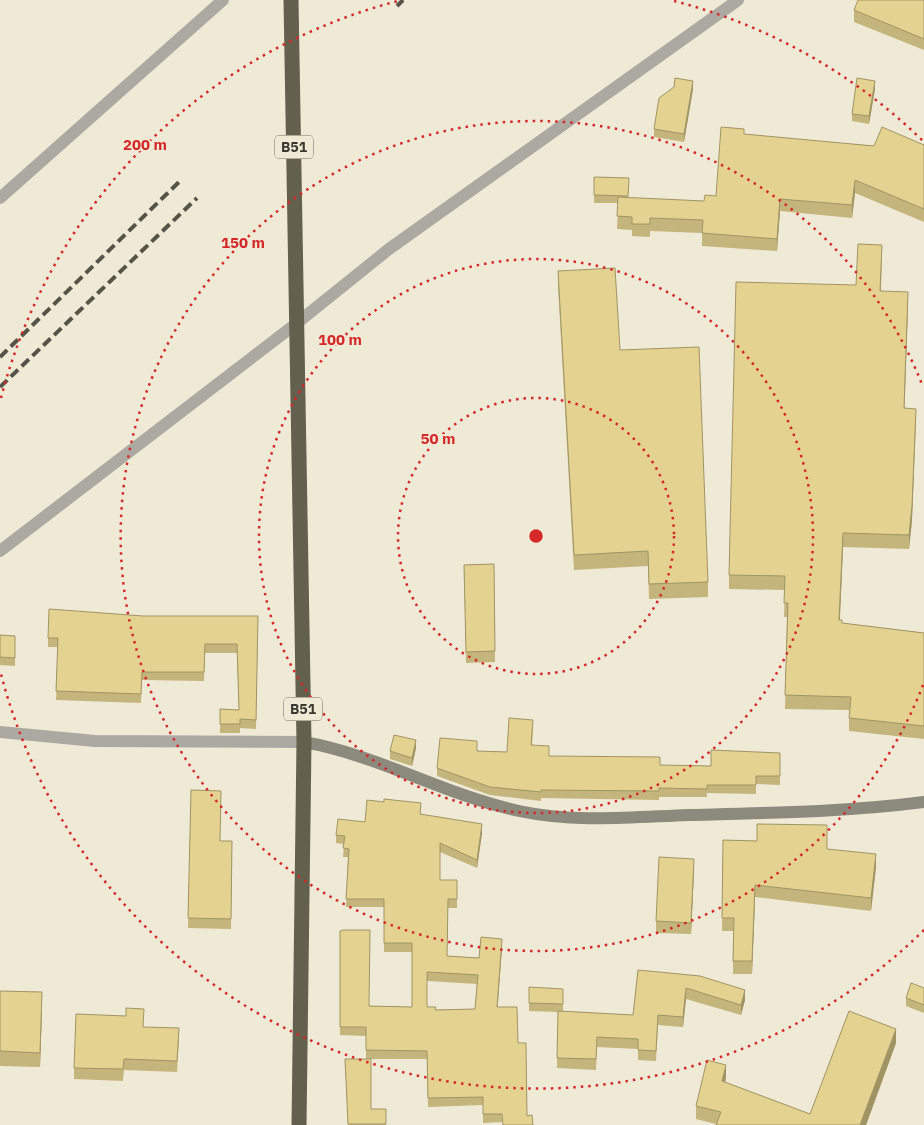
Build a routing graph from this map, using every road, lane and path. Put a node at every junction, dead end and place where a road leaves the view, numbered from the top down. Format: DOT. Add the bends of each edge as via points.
graph roads {
  1 [pos="223,0"];
  2 [pos="291,0"];
  3 [pos="738,0"];
  4 [pos="0,198"];
  5 [pos="297,323"];
  6 [pos="0,551"];
  7 [pos="0,732"];
  8 [pos="304,742"];
  9 [pos="924,802"];
  10 [pos="299,1125"];
  1 -- 4 [label="street"];
  2 -- 5 [label="highway, B51"];
  3 -- 5 [label="street" via="389,249"];
  5 -- 6 [label="street"];
  5 -- 8 [label="highway, B51"];
  7 -- 8 [label="street" via="95,741"];
  8 -- 9 [label="street" via="338,748 463,796 521,812 584,818 792,812"];
  8 -- 10 [label="highway, B51"];
}
